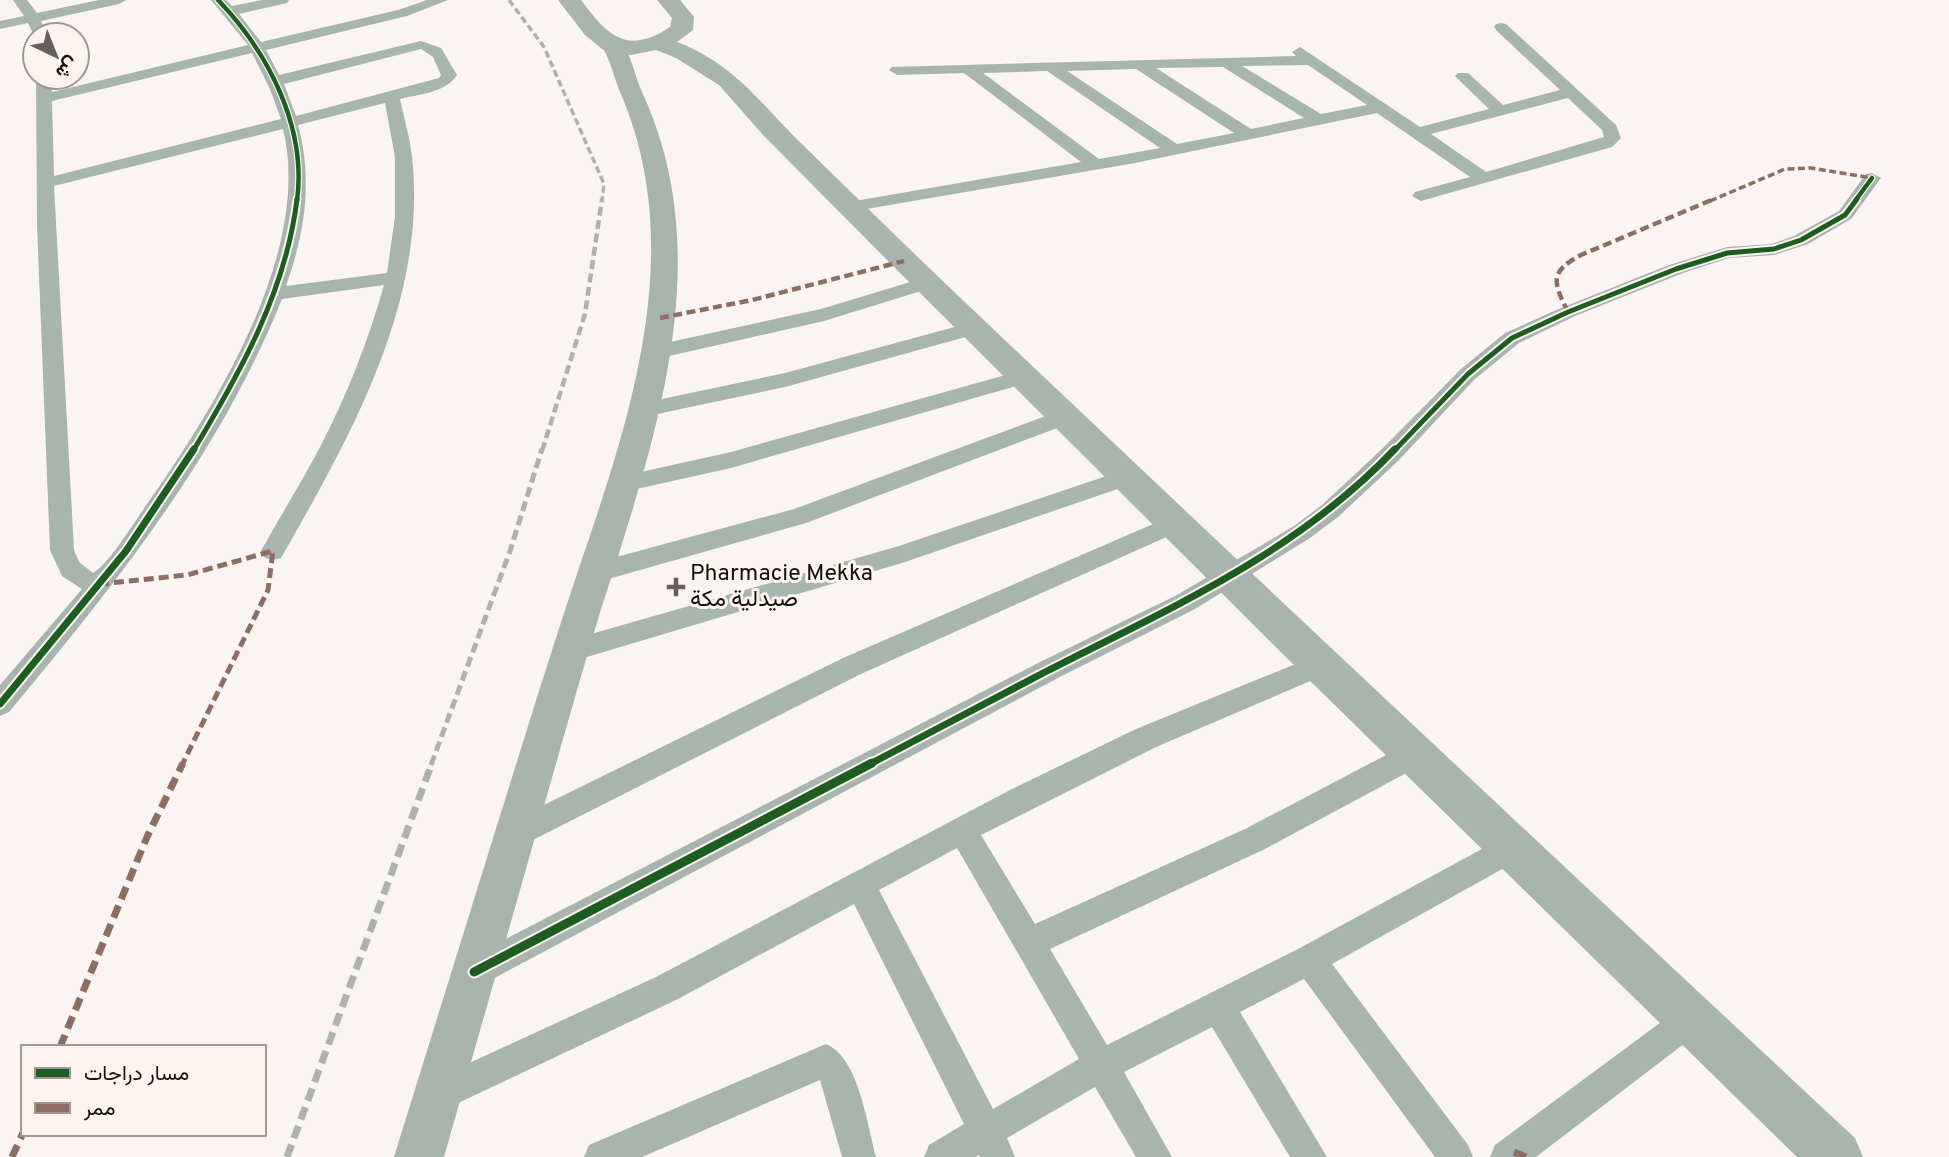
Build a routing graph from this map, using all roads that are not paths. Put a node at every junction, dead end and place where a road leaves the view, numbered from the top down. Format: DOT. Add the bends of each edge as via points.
graph roads {
  1 [pos="20,0"];
  2 [pos="119,0"];
  3 [pos="282,0"];
  4 [pos="569,0"];
  5 [pos="668,0"];
  6 [pos="435,1"];
  7 [pos="225,6"];
  8 [pos="33,18"];
  9 [pos="34,21"];
  10 [pos="0,24"];
  11 [pos="1501,27"];
  12 [pos="681,30"];
  13 [pos="256,43"];
  14 [pos="611,44"];
  15 [pos="654,44"];
  16 [pos="1291,45"];
  17 [pos="1312,60"];
  18 [pos="1227,63"];
  19 [pos="1140,65"];
  20 [pos="1051,67"];
  21 [pos="968,69"];
  22 [pos="897,70"];
  23 [pos="1463,76"];
  24 [pos="91,78"];
  25 [pos="728,80"];
  26 [pos="275,81"];
  27 [pos="45,91"];
  28 [pos="633,92"];
  29 [pos="1571,92"];
  30 [pos="391,97"];
  31 [pos="1381,107"];
  32 [pos="1500,111"];
  33 [pos="1319,120"];
  34 [pos="289,123"];
  35 [pos="1417,132"];
  36 [pos="1249,135"];
  37 [pos="1174,150"];
  38 [pos="1096,165"];
  39 [pos="1483,178"];
  40 [pos="1872,178"];
  41 [pos="46,183"];
  42 [pos="1421,196"];
  43 [pos="849,207"];
  44 [pos="395,278"];
  45 [pos="927,283"];
  46 [pos="275,294"];
  47 [pos="973,328"];
  48 [pos="656,352"];
  49 [pos="1023,377"];
  50 [pos="643,410"];
  51 [pos="1065,416"];
  52 [pos="1127,477"];
  53 [pos="623,484"];
  54 [pos="1174,524"];
  55 [pos="273,551"];
  56 [pos="594,573"];
  57 [pos="1229,575"];
  58 [pos="99,584"];
  59 [pos="570,651"];
  60 [pos="1320,665"];
  61 [pos="0,704"];
  62 [pos="1415,754"];
  63 [pos="962,829"];
  64 [pos="513,835"];
  65 [pos="1512,848"];
  66 [pos="859,884"];
  67 [pos="1029,943"];
  68 [pos="1309,960"];
  69 [pos="474,972"];
  70 [pos="1217,1005"];
  71 [pos="1691,1019"];
  72 [pos="1102,1065"];
  73 [pos="438,1095"];
  74 [pos="993,1145"];
  75 [pos="419,1157"];
  76 [pos="601,1157"];
  77 [pos="859,1157"];
  78 [pos="941,1157"];
  79 [pos="1155,1157"];
  80 [pos="1310,1157"];
  81 [pos="1457,1157"];
  82 [pos="1507,1157"];
  83 [pos="1836,1157"];
  1 -- 8 [label="street"];
  2 -- 8 [label="street"];
  3 -- 7 [label="street"];
  4 -- 14 [label="main road"];
  5 -- 12 [label="main road" via="683,17"];
  6 -- 13 [label="street" via="410,12"];
  7 -- 13 [label="street"];
  8 -- 9 [label="street"];
  8 -- 10 [label="street"];
  11 -- 29 [label="street"];
  12 -- 15 [label="main road"];
  12 -- 25 [label="main road" via="721,62"];
  13 -- 24 [label="street"];
  13 -- 26 [label="street"];
  14 -- 15 [label="main road"];
  14 -- 28 [label="main road" via="621,55"];
  15 -- 25 [label="main road" via="684,53"];
  15 -- 28 [label="main road" via="644,54"];
  16 -- 17 [label="street"];
  17 -- 18 [label="street"];
  17 -- 31 [label="street"];
  18 -- 19 [label="street"];
  18 -- 33 [label="street"];
  19 -- 20 [label="street"];
  19 -- 36 [label="street"];
  20 -- 21 [label="street"];
  20 -- 37 [label="street"];
  21 -- 22 [label="street"];
  21 -- 38 [label="street"];
  23 -- 32 [label="street"];
  25 -- 43 [label="main road"];
  26 -- 30 [label="street" via="411,47 433,47 448,79"];
  26 -- 34 [label="street"];
  27 -- 41 [label="street"];
  28 -- 48 [label="main road" via="656,156 664,217 666,264"];
  29 -- 32 [label="street"];
  29 -- 39 [label="street" via="1610,128 1610,141"];
  30 -- 34 [label="street"];
  30 -- 44 [label="street" via="406,176"];
  31 -- 33 [label="street"];
  31 -- 35 [label="street"];
  32 -- 35 [label="street"];
  33 -- 36 [label="street"];
  34 -- 41 [label="street"];
  34 -- 46 [label="street" via="297,157 298,194"];
  35 -- 39 [label="street"];
  36 -- 37 [label="street"];
  37 -- 38 [label="street"];
  38 -- 43 [label="street"];
  39 -- 42 [label="street"];
  40 -- 57 [label="street" via="1845,215 1801,240 1774,249 1727,253 1676,269 1512,338 1468,374 1330,511"];
  41 -- 58 [label="street" via="62,550 70,571"];
  43 -- 45 [label="main road"];
  44 -- 46 [label="street"];
  44 -- 55 [label="street" via="355,397"];
  45 -- 47 [label="main road"];
  45 -- 48 [label="street" via="824,315"];
  46 -- 58 [label="street" via="253,345 186,464"];
  47 -- 49 [label="main road"];
  47 -- 50 [label="street" via="785,380"];
  48 -- 50 [label="main road"];
  49 -- 51 [label="main road"];
  49 -- 53 [label="street" via="720,463"];
  50 -- 53 [label="main road"];
  51 -- 52 [label="main road"];
  51 -- 56 [label="street" via="798,517"];
  52 -- 54 [label="main road"];
  52 -- 59 [label="street" via="902,554"];
  53 -- 56 [label="main road"];
  54 -- 57 [label="main road"];
  54 -- 64 [label="street" via="852,666"];
  56 -- 59 [label="main road"];
  57 -- 60 [label="main road"];
  57 -- 69 [label="street" via="1186,602"];
  58 -- 61 [label="street"];
  59 -- 64 [label="main road"];
  60 -- 62 [label="main road"];
  60 -- 63 [label="street" via="1146,738"];
  62 -- 65 [label="main road"];
  62 -- 67 [label="street" via="1255,839"];
  63 -- 66 [label="street"];
  63 -- 67 [label="street"];
  64 -- 69 [label="main road"];
  65 -- 68 [label="street"];
  65 -- 71 [label="main road"];
  66 -- 73 [label="street" via="667,988"];
  66 -- 74 [label="street"];
  67 -- 72 [label="street"];
  68 -- 70 [label="street"];
  68 -- 81 [label="street"];
  69 -- 73 [label="main road"];
  70 -- 72 [label="street"];
  70 -- 80 [label="street"];
  71 -- 82 [label="street"];
  71 -- 83 [label="main road"];
  72 -- 74 [label="street"];
  72 -- 79 [label="street"];
  73 -- 75 [label="main road"];
  74 -- 78 [label="street"];
  76 -- 77 [label="street" via="826,1061 836,1076"];
}
